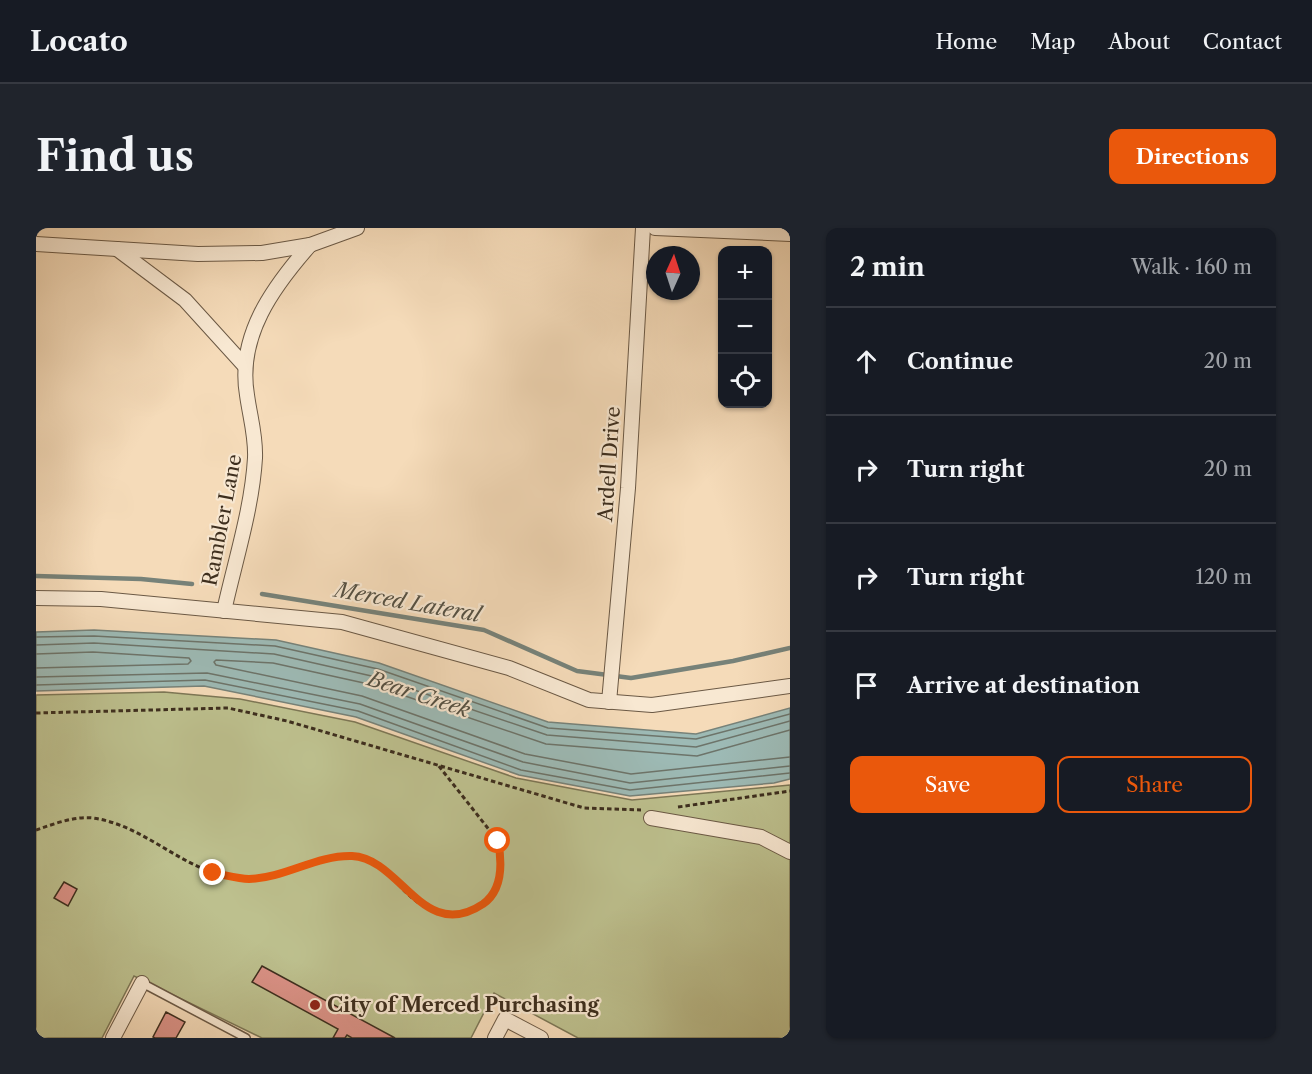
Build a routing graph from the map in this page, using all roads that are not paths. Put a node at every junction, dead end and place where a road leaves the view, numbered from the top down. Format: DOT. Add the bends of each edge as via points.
graph roads {
  1 [pos="357,228"];
  2 [pos="643,228"];
  3 [pos="655,228"];
  4 [pos="790,234"];
  5 [pos="36,244"];
  6 [pos="310,245"];
  7 [pos="115,247"];
  8 [pos="244,365"];
  9 [pos="36,598"];
  10 [pos="224,611"];
  11 [pos="790,686"];
  12 [pos="609,702"];
  13 [pos="650,814"];
  14 [pos="790,852"];
  15 [pos="142,983"];
  16 [pos="113,1038"];
  17 [pos="246,1038"];
  18 [pos="495,1038"];
  19 [pos="541,1038"];
  1 -- 6 [label="street"];
  2 -- 12 [label="street, Ardell Drive" via="628,489"];
  3 -- 4 [label="street"];
  5 -- 7 [label="street"];
  6 -- 7 [label="street" via="262,254 198,254"];
  6 -- 8 [label="street, Rambler Lane" via="281,279 262,310"];
  7 -- 8 [label="street" via="185,300"];
  8 -- 10 [label="street, Rambler Lane" via="255,457"];
  9 -- 10 [label="street" via="101,599"];
  10 -- 12 [label="street" via="342,622 509,669 589,700"];
  11 -- 12 [label="street" via="652,705"];
  13 -- 14 [label="street" via="761,837"];
  15 -- 16 [label="street"];
  15 -- 17 [label="lane"];
  18 -- 19 [label="street" via="505,1019"];
}
